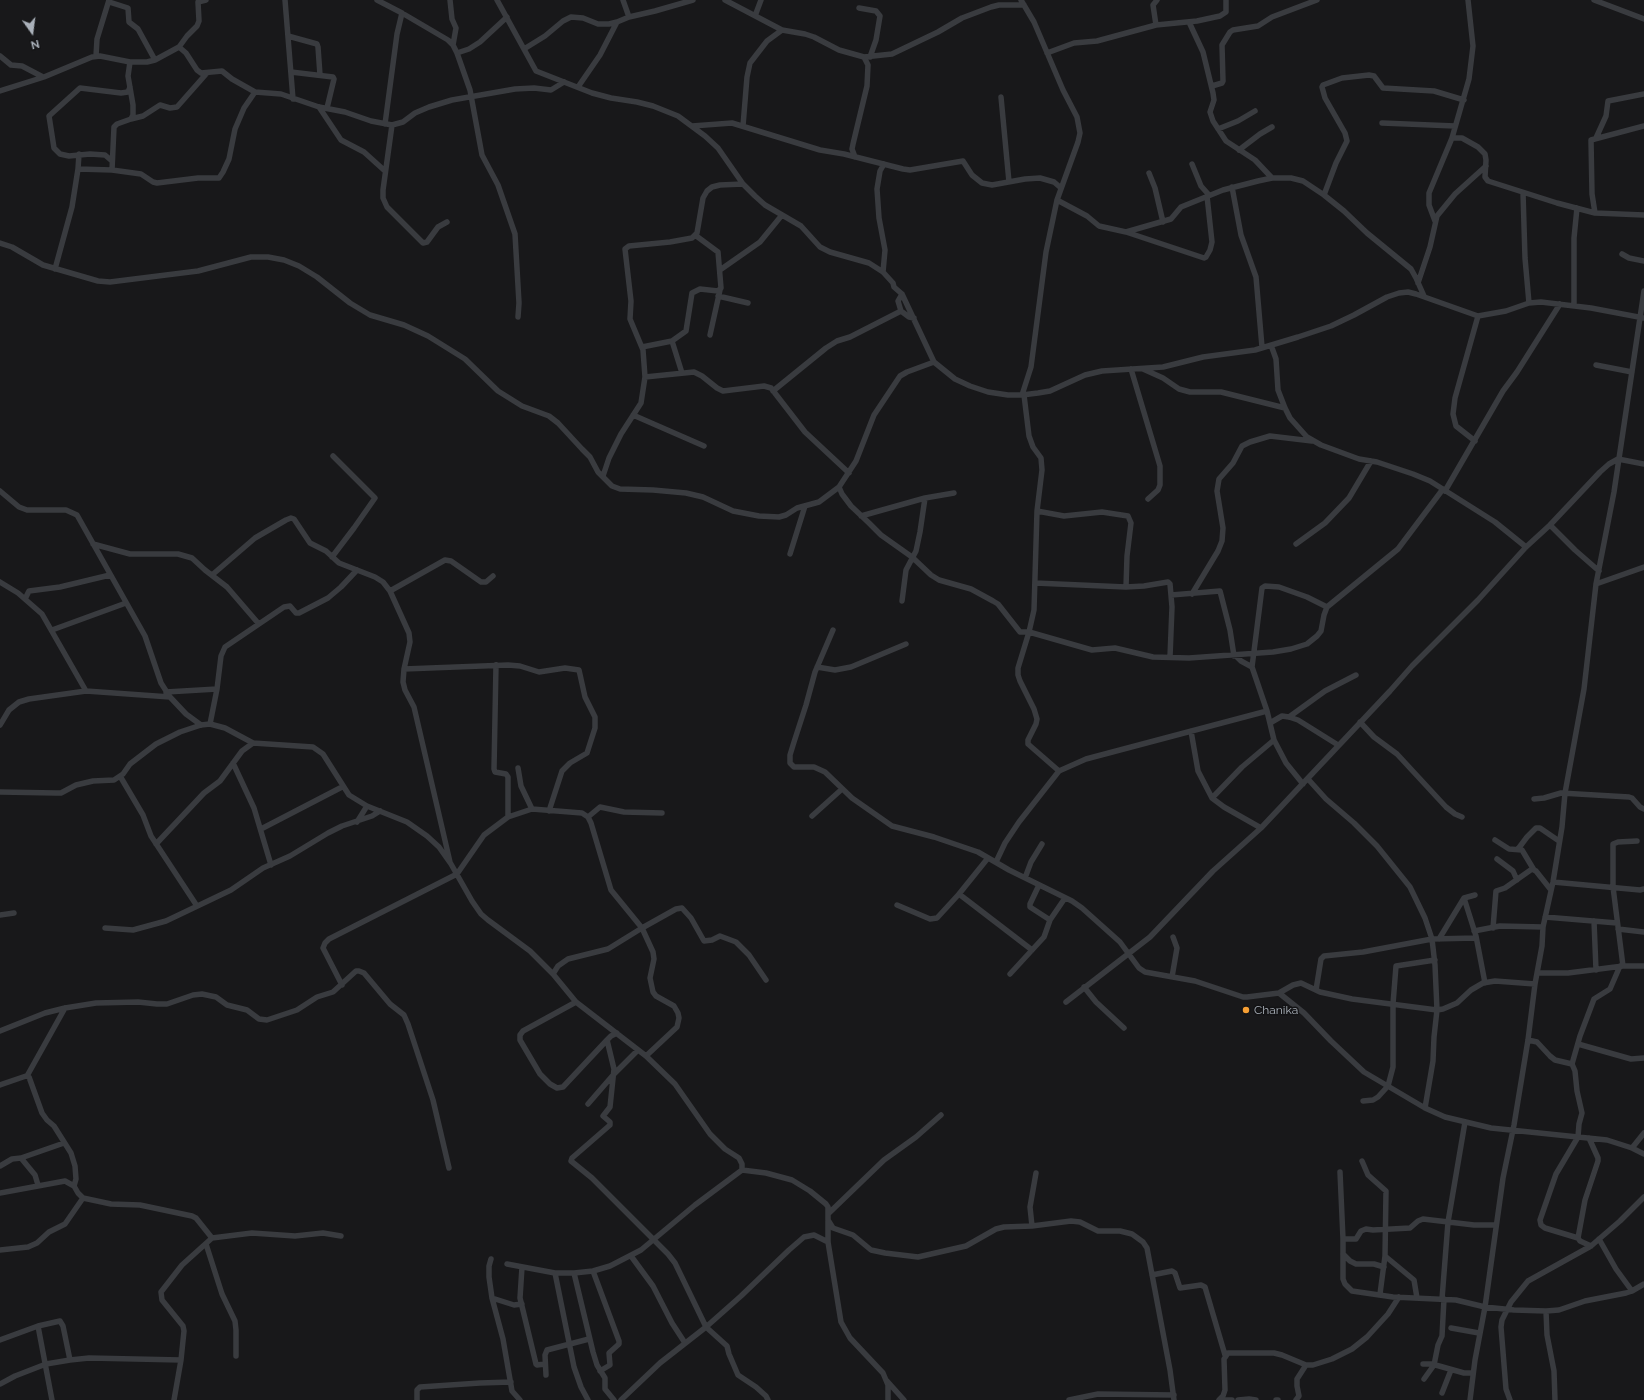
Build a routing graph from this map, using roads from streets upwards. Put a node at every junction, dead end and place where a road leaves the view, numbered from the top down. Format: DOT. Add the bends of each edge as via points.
graph roads {
  1 [pos="206,0"];
  2 [pos="285,0"];
  3 [pos="377,0"];
  4 [pos="450,0"];
  5 [pos="497,0"];
  6 [pos="623,0"];
  7 [pos="693,0"];
  8 [pos="725,0"];
  9 [pos="761,0"];
  10 [pos="1158,0"];
  11 [pos="1226,0"];
  12 [pos="1317,0"];
  13 [pos="1468,0"];
  14 [pos="1594,0"];
  15 [pos="109,1"];
  16 [pos="1023,3"];
  17 [pos="859,8"];
  18 [pos="402,13"];
  19 [pos="755,16"];
  20 [pos="507,17"];
  21 [pos="629,17"];
  22 [pos="1644,19"];
  23 [pos="617,22"];
  24 [pos="1189,22"];
  25 [pos="1156,25"];
  26 [pos="782,30"];
  27 [pos="288,36"];
  28 [pos="452,45"];
  29 [pos="179,47"];
  30 [pos="524,49"];
  31 [pos="1047,52"];
  32 [pos="457,54"];
  33 [pos="0,56"];
  34 [pos="96,56"];
  35 [pos="868,57"];
  36 [pos="155,60"];
  37 [pos="130,62"];
  38 [pos="291,72"];
  39 [pos="207,73"];
  40 [pos="320,75"];
  41 [pos="44,77"];
  42 [pos="564,82"];
  43 [pos="1212,86"];
  44 [pos="130,87"];
  45 [pos="578,87"];
  46 [pos="0,91"];
  47 [pos="254,92"];
  48 [pos="1644,94"];
  49 [pos="471,96"];
  50 [pos="1001,97"];
  51 [pos="293,99"];
  52 [pos="1464,100"];
  53 [pos="319,107"];
  54 [pos="327,108"];
  55 [pos="1255,111"];
  56 [pos="131,119"];
  57 [pos="1382,123"];
  58 [pos="385,124"];
  59 [pos="392,125"];
  60 [pos="692,126"];
  61 [pos="743,126"];
  62 [pos="1455,126"];
  63 [pos="1644,126"];
  64 [pos="1272,127"];
  65 [pos="1218,129"];
  66 [pos="1452,138"];
  67 [pos="1596,138"];
  68 [pos="1239,150"];
  69 [pos="79,154"];
  70 [pos="855,157"];
  71 [pos="112,161"];
  72 [pos="884,164"];
  73 [pos="1192,164"];
  74 [pos="1486,166"];
  75 [pos="78,169"];
  76 [pos="112,170"];
  77 [pos="385,171"];
  78 [pos="1149,172"];
  79 [pos="1272,178"];
  80 [pos="1009,182"];
  81 [pos="743,184"];
  82 [pos="1061,188"];
  83 [pos="1232,188"];
  84 [pos="1523,193"];
  85 [pos="1324,195"];
  86 [pos="1208,196"];
  87 [pos="1057,200"];
  88 [pos="1577,208"];
  89 [pos="1595,213"];
  90 [pos="782,215"];
  91 [pos="1644,215"];
  92 [pos="1435,221"];
  93 [pos="447,222"];
  94 [pos="1163,222"];
  95 [pos="1126,232"];
  96 [pos="695,235"];
  97 [pos="0,243"];
  98 [pos="1622,254"];
  99 [pos="1644,260"];
  100 [pos="56,269"];
  101 [pos="720,270"];
  102 [pos="883,272"];
  103 [pos="1418,283"];
  104 [pos="1644,291"];
  105 [pos="719,293"];
  106 [pos="902,294"];
  107 [pos="1424,296"];
  108 [pos="748,303"];
  109 [pos="1529,303"];
  110 [pos="1560,304"];
  111 [pos="1574,306"];
  112 [pos="901,311"];
  113 [pos="1478,316"];
  114 [pos="518,317"];
  115 [pos="914,318"];
  116 [pos="1642,318"];
  117 [pos="710,335"];
  118 [pos="672,341"];
  119 [pos="1271,345"];
  120 [pos="642,347"];
  121 [pos="1262,347"];
  122 [pos="934,362"];
  123 [pos="1596,365"];
  124 [pos="1141,368"];
  125 [pos="1131,369"];
  126 [pos="1632,372"];
  127 [pos="682,373"];
  128 [pos="645,378"];
  129 [pos="773,391"];
  130 [pos="1023,395"];
  131 [pos="1285,408"];
  132 [pos="633,415"];
  133 [pos="1313,441"];
  134 [pos="1475,441"];
  135 [pos="704,446"];
  136 [pos="333,456"];
  137 [pos="1618,459"];
  138 [pos="1371,461"];
  139 [pos="1644,464"];
  140 [pos="849,473"];
  141 [pos="603,476"];
  142 [pos="839,487"];
  143 [pos="1444,490"];
  144 [pos="0,491"];
  145 [pos="954,493"];
  146 [pos="925,498"];
  147 [pos="1148,499"];
  148 [pos="805,506"];
  149 [pos="1037,511"];
  150 [pos="861,516"];
  151 [pos="1550,525"];
  152 [pos="93,544"];
  153 [pos="1296,544"];
  154 [pos="1526,548"];
  155 [pos="790,554"];
  156 [pos="332,556"];
  157 [pos="912,557"];
  158 [pos="1644,567"];
  159 [pos="357,570"];
  160 [pos="1599,571"];
  161 [pos="110,575"];
  162 [pos="212,575"];
  163 [pos="494,576"];
  164 [pos="0,582"];
  165 [pos="1035,583"];
  166 [pos="1596,584"];
  167 [pos="1126,587"];
  168 [pos="390,591"];
  169 [pos="1192,594"];
  170 [pos="1171,595"];
  171 [pos="25,599"];
  172 [pos="902,601"];
  173 [pos="126,603"];
  174 [pos="1327,607"];
  175 [pos="258,623"];
  176 [pos="52,630"];
  177 [pos="834,630"];
  178 [pos="1029,632"];
  179 [pos="906,644"];
  180 [pos="1253,653"];
  181 [pos="1235,656"];
  182 [pos="1170,657"];
  183 [pos="496,665"];
  184 [pos="817,667"];
  185 [pos="1252,667"];
  186 [pos="404,669"];
  187 [pos="1356,675"];
  188 [pos="217,690"];
  189 [pos="86,691"];
  190 [pos="166,692"];
  191 [pos="170,697"];
  192 [pos="1266,711"];
  193 [pos="1289,717"];
  194 [pos="1360,722"];
  195 [pos="1270,723"];
  196 [pos="0,724"];
  197 [pos="210,724"];
  198 [pos="201,725"];
  199 [pos="1191,731"];
  200 [pos="1274,740"];
  201 [pos="253,743"];
  202 [pos="1338,746"];
  203 [pos="234,763"];
  204 [pos="518,768"];
  205 [pos="1059,772"];
  206 [pos="120,776"];
  207 [pos="1308,779"];
  208 [pos="1303,784"];
  209 [pos="342,786"];
  210 [pos="842,789"];
  211 [pos="0,792"];
  212 [pos="1565,793"];
  213 [pos="1212,798"];
  214 [pos="1534,799"];
  215 [pos="367,806"];
  216 [pos="532,809"];
  217 [pos="1644,809"];
  218 [pos="380,811"];
  219 [pos="549,811"];
  220 [pos="662,812"];
  221 [pos="812,816"];
  222 [pos="508,817"];
  223 [pos="588,817"];
  224 [pos="1462,817"];
  225 [pos="357,822"];
  226 [pos="1261,828"];
  227 [pos="261,829"];
  228 [pos="1495,840"];
  229 [pos="1559,841"];
  230 [pos="1637,841"];
  231 [pos="156,844"];
  232 [pos="1042,844"];
  233 [pos="1518,849"];
  234 [pos="988,858"];
  235 [pos="1497,859"];
  236 [pos="996,862"];
  237 [pos="451,864"];
  238 [pos="271,865"];
  239 [pos="1534,870"];
  240 [pos="457,874"];
  241 [pos="1025,878"];
  242 [pos="1516,880"];
  243 [pos="1553,882"];
  244 [pos="1039,885"];
  245 [pos="1613,887"];
  246 [pos="1644,889"];
  247 [pos="1551,890"];
  248 [pos="959,894"];
  249 [pos="1475,895"];
  250 [pos="1066,898"];
  251 [pos="1464,898"];
  252 [pos="897,905"];
  253 [pos="197,906"];
  254 [pos="14,913"];
  255 [pos="0,915"];
  256 [pos="1545,917"];
  257 [pos="1050,920"];
  258 [pos="1594,921"];
  259 [pos="1617,926"];
  260 [pos="1543,927"];
  261 [pos="105,928"];
  262 [pos="642,928"];
  263 [pos="1493,928"];
  264 [pos="1474,931"];
  265 [pos="1644,932"];
  266 [pos="1173,937"];
  267 [pos="1476,938"];
  268 [pos="1432,939"];
  269 [pos="1439,939"];
  270 [pos="1032,950"];
  271 [pos="1128,954"];
  272 [pos="1435,960"];
  273 [pos="1622,966"];
  274 [pos="1644,966"];
  275 [pos="1596,970"];
  276 [pos="1537,973"];
  277 [pos="553,974"];
  278 [pos="1010,974"];
  279 [pos="1172,977"];
  280 [pos="766,980"];
  281 [pos="1485,983"];
  282 [pos="1535,984"];
  283 [pos="342,985"];
  284 [pos="1084,988"];
  285 [pos="1316,990"];
  286 [pos="1279,993"];
  287 [pos="576,1002"];
  288 [pos="1066,1002"];
  289 [pos="1393,1004"];
  290 [pos="65,1008"];
  291 [pos="1438,1010"];
  292 [pos="1124,1028"];
  293 [pos="0,1031"];
  294 [pos="617,1033"];
  295 [pos="607,1040"];
  296 [pos="1528,1040"];
  297 [pos="1578,1044"];
  298 [pos="638,1050"];
  299 [pos="646,1056"];
  300 [pos="1644,1058"];
  301 [pos="1572,1064"];
  302 [pos="614,1074"];
  303 [pos="27,1076"];
  304 [pos="0,1085"];
  305 [pos="1388,1086"];
  306 [pos="1363,1101"];
  307 [pos="588,1104"];
  308 [pos="1425,1108"];
  309 [pos="941,1115"];
  310 [pos="1465,1122"];
  311 [pos="1512,1130"];
  312 [pos="1644,1133"];
  313 [pos="1578,1137"];
  314 [pos="1589,1138"];
  315 [pos="64,1143"];
  316 [pos="1632,1148"];
  317 [pos="1644,1154"];
  318 [pos="20,1158"];
  319 [pos="1362,1161"];
  320 [pos="0,1166"];
  321 [pos="449,1168"];
  322 [pos="742,1170"];
  323 [pos="1340,1172"];
  324 [pos="1036,1173"];
  325 [pos="38,1185"];
  326 [pos="74,1186"];
  327 [pos="0,1193"];
  328 [pos="1644,1197"];
  329 [pos="84,1198"];
  330 [pos="829,1213"];
  331 [pos="828,1220"];
  332 [pos="1448,1222"];
  333 [pos="1496,1224"];
  334 [pos="1032,1226"];
  335 [pos="1386,1230"];
  336 [pos="341,1236"];
  337 [pos="212,1238"];
  338 [pos="1578,1238"];
  339 [pos="654,1239"];
  340 [pos="1343,1239"];
  341 [pos="1599,1239"];
  342 [pos="828,1242"];
  343 [pos="206,1244"];
  344 [pos="1591,1246"];
  345 [pos="0,1250"];
  346 [pos="1343,1254"];
  347 [pos="631,1256"];
  348 [pos="1385,1256"];
  349 [pos="491,1259"];
  350 [pos="507,1264"];
  351 [pos="522,1267"];
  352 [pos="1384,1267"];
  353 [pos="593,1271"];
  354 [pos="555,1273"];
  355 [pos="574,1274"];
  356 [pos="1152,1275"];
  357 [pos="1644,1284"];
  358 [pos="1632,1291"];
  359 [pos="1380,1294"];
  360 [pos="1399,1297"];
  361 [pos="492,1298"];
  362 [pos="1417,1298"];
  363 [pos="1443,1299"];
  364 [pos="522,1304"];
  365 [pos="1485,1307"];
  366 [pos="1507,1309"];
  367 [pos="1546,1311"];
  368 [pos="38,1326"];
  369 [pos="706,1327"];
  370 [pos="1452,1328"];
  371 [pos="1479,1333"];
  372 [pos="590,1338"];
  373 [pos="0,1340"];
  374 [pos="685,1343"];
  375 [pos="568,1344"];
  376 [pos="1225,1355"];
  377 [pos="236,1356"];
  378 [pos="70,1360"];
  379 [pos="181,1360"];
  380 [pos="46,1364"];
  381 [pos="545,1364"];
  382 [pos="1423,1364"];
  383 [pos="1306,1365"];
  384 [pos="1434,1365"];
  385 [pos="1451,1370"];
  386 [pos="600,1371"];
  387 [pos="1473,1372"];
  388 [pos="546,1374"];
  389 [pos="1424,1379"];
  390 [pos="887,1381"];
  391 [pos="511,1382"];
  392 [pos="0,1384"];
  393 [pos="1442,1393"];
  394 [pos="1174,1397"];
  395 [pos="52,1400"];
  396 [pos="174,1400"];
  397 [pos="417,1400"];
  398 [pos="520,1400"];
  399 [pos="588,1400"];
  400 [pos="614,1400"];
  401 [pos="621,1400"];
  402 [pos="768,1400"];
  403 [pos="888,1400"];
  404 [pos="904,1400"];
  405 [pos="1069,1400"];
  406 [pos="1219,1400"];
  407 [pos="1232,1400"];
  408 [pos="1238,1400"];
  409 [pos="1256,1400"];
  410 [pos="1296,1400"];
  411 [pos="1470,1400"];
  412 [pos="1510,1400"];
  413 [pos="1556,1400"];
  1 -- 29 [label="street" via="198,2 197,26"];
  2 -- 27 [label="street"];
  3 -- 18 [label="street"];
  4 -- 28 [label="street" via="456,28"];
  5 -- 20 [label="street"];
  6 -- 21 [label="street"];
  7 -- 21 [label="street"];
  8 -- 19 [label="street"];
  9 -- 19 [label="street"];
  10 -- 25 [label="street" via="1153,5"];
  11 -- 24 [label="street" via="1225,14"];
  12 -- 43 [label="street" via="1258,26 1230,32 1221,50 1223,81"];
  13 -- 52 [label="street" via="1473,46"];
  14 -- 22 [label="street"];
  15 -- 34 [label="street" via="97,39"];
  15 -- 36 [label="street" via="128,8 129,22 138,29"];
  16 -- 31 [label="street"];
  16 -- 35 [label="street" via="999,4 962,18 892,54"];
  17 -- 35 [label="street" via="876,11 880,16 876,40"];
  18 -- 28 [label="street"];
  18 -- 58 [label="street"];
  19 -- 26 [label="street"];
  20 -- 30 [label="street"];
  20 -- 32 [label="street" via="480,42"];
  21 -- 23 [label="street"];
  23 -- 30 [label="street" via="598,24 583,18 571,17"];
  23 -- 45 [label="street" via="600,55"];
  24 -- 25 [label="street"];
  24 -- 43 [label="street" via="1203,52"];
  25 -- 31 [label="street" via="1097,41 1074,43"];
  26 -- 35 [label="street" via="805,34 839,50"];
  26 -- 61 [label="street" via="767,41 750,63"];
  27 -- 38 [label="street"];
  27 -- 40 [label="street" via="317,44"];
  28 -- 32 [label="street"];
  29 -- 36 [label="street"];
  29 -- 39 [label="street" via="197,70"];
  30 -- 42 [label="street" via="536,71"];
  31 -- 82 [label="street" via="1079,124 1080,133"];
  32 -- 49 [label="street"];
  33 -- 41 [label="street" via="11,65 22,66"];
  34 -- 37 [label="street"];
  34 -- 41 [label="street"];
  35 -- 70 [label="street" via="866,86 852,149"];
  36 -- 37 [label="street"];
  37 -- 44 [label="street"];
  38 -- 40 [label="street"];
  38 -- 51 [label="street"];
  39 -- 47 [label="street" via="222,71"];
  39 -- 56 [label="street" via="177,107 156,106 143,116"];
  40 -- 54 [label="street" via="331,76 334,79"];
  41 -- 46 [label="street"];
  42 -- 45 [label="street"];
  42 -- 49 [label="street" via="551,90 515,89"];
  43 -- 65 [label="street" via="1214,100 1210,112"];
  44 -- 56 [label="street" via="133,105"];
  44 -- 69 [label="street" via="128,92 121,93 80,88 50,115 48,120 54,148 57,152 69,156"];
  45 -- 60 [label="street" via="611,98 659,108 678,116"];
  47 -- 51 [label="street" via="281,94"];
  47 -- 76 [label="street" via="234,129 229,159 219,178 157,183 141,174"];
  48 -- 67 [label="street" via="1608,101 1604,121"];
  49 -- 59 [label="street" via="429,107 403,122"];
  49 -- 114 [label="street" via="482,155 498,184 515,234"];
  50 -- 80 [label="street"];
  51 -- 53 [label="street"];
  52 -- 62 [label="street"];
  52 -- 85 [label="street" via="1434,91 1383,88 1374,76 1369,75 1342,78 1323,85 1325,98 1347,141"];
  53 -- 54 [label="street"];
  53 -- 77 [label="street" via="341,140 364,152"];
  54 -- 58 [label="street"];
  55 -- 65 [label="street"];
  56 -- 71 [label="street" via="114,127"];
  57 -- 62 [label="street"];
  58 -- 59 [label="street"];
  59 -- 77 [label="street"];
  60 -- 61 [label="street" via="732,123"];
  60 -- 81 [label="street" via="718,148"];
  61 -- 70 [label="street" via="820,150"];
  62 -- 66 [label="street"];
  63 -- 67 [label="street"];
  64 -- 68 [label="street"];
  65 -- 68 [label="street" via="1226,140"];
  66 -- 74 [label="street" via="1462,138 1478,147 1485,154"];
  66 -- 92 [label="street" via="1429,193 1429,205"];
  67 -- 89 [label="street" via="1590,141"];
  68 -- 79 [label="street" via="1255,160"];
  69 -- 71 [label="street" via="105,155"];
  69 -- 75 [label="street"];
  70 -- 72 [label="street"];
  71 -- 76 [label="street"];
  72 -- 80 [label="street" via="910,170 963,161 972,175 982,183 992,185"];
  72 -- 102 [label="street" via="877,189 885,250"];
  73 -- 86 [label="street"];
  74 -- 84 [label="street" via="1486,179"];
  74 -- 92 [label="street" via="1455,194"];
  75 -- 76 [label="street"];
  75 -- 100 [label="street" via="72,207"];
  77 -- 93 [label="street" via="383,198 387,208 422,242 426,243 438,227"];
  78 -- 94 [label="street"];
  79 -- 83 [label="street"];
  79 -- 85 [label="street" via="1296,179"];
  80 -- 82 [label="street" via="1040,178 1054,182"];
  81 -- 90 [label="street" via="766,205"];
  81 -- 96 [label="street" via="720,185 707,191 703,198"];
  82 -- 87 [label="street"];
  83 -- 86 [label="street"];
  83 -- 121 [label="street" via="1238,224 1256,277"];
  84 -- 88 [label="street"];
  84 -- 109 [label="street"];
  85 -- 103 [label="street" via="1411,269"];
  86 -- 94 [label="street" via="1181,207 1172,218"];
  86 -- 95 [label="street" via="1212,242 1206,257"];
  87 -- 95 [label="street" via="1087,216 1099,226"];
  87 -- 130 [label="street" via="1046,252 1031,367"];
  88 -- 89 [label="street"];
  88 -- 111 [label="street" via="1574,238"];
  89 -- 91 [label="street"];
  90 -- 101 [label="street" via="760,242"];
  90 -- 102 [label="street" via="801,226 820,247 869,263"];
  92 -- 103 [label="street" via="1430,247"];
  94 -- 95 [label="street"];
  96 -- 101 [label="street" via="718,252"];
  96 -- 120 [label="street" via="687,240 629,246 625,249 631,300 630,319"];
  97 -- 100 [label="street"];
  98 -- 99 [label="street" via="1629,258"];
  100 -- 141 [label="street" via="90,280 110,282 198,271 251,257 268,257 289,262 317,277 350,304 370,315 404,325 428,336 465,359 498,391 522,406 549,416 582,449"];
  101 -- 105 [label="street"];
  102 -- 106 [label="street"];
  103 -- 107 [label="street"];
  104 -- 116 [label="street"];
  105 -- 108 [label="street"];
  105 -- 117 [label="street"];
  105 -- 118 [label="street" via="700,289 692,293 686,331"];
  106 -- 112 [label="street" via="898,302"];
  106 -- 115 [label="street"];
  107 -- 113 [label="street"];
  107 -- 119 [label="street" via="1408,292 1393,295 1331,326"];
  109 -- 110 [label="street"];
  109 -- 113 [label="street" via="1506,311"];
  110 -- 111 [label="street"];
  110 -- 134 [label="street" via="1503,391"];
  111 -- 116 [label="street"];
  112 -- 115 [label="street"];
  112 -- 129 [label="street" via="850,337 836,341"];
  113 -- 134 [label="street" via="1455,398 1453,414 1456,426"];
  115 -- 122 [label="street"];
  116 -- 126 [label="street"];
  118 -- 120 [label="street"];
  118 -- 127 [label="street"];
  119 -- 121 [label="street"];
  119 -- 131 [label="street" via="1276,360 1278,390"];
  120 -- 128 [label="street"];
  121 -- 124 [label="street"];
  122 -- 130 [label="street" via="955,379 970,386 988,392"];
  122 -- 140 [label="street" via="900,376 874,415"];
  123 -- 126 [label="street"];
  124 -- 125 [label="street"];
  124 -- 131 [label="street" via="1179,389 1190,392 1221,392"];
  125 -- 130 [label="street" via="1085,375 1050,390"];
  125 -- 147 [label="street" via="1160,466 1160,485"];
  126 -- 137 [label="street"];
  127 -- 128 [label="street"];
  127 -- 129 [label="street" via="697,373 723,391 764,386"];
  128 -- 132 [label="street" via="641,403"];
  129 -- 140 [label="street" via="805,432"];
  130 -- 149 [label="street" via="1029,436 1042,464"];
  131 -- 133 [label="street" via="1300,431"];
  132 -- 135 [label="street"];
  132 -- 141 [label="street" via="608,458"];
  133 -- 138 [label="street" via="1359,459"];
  133 -- 169 [label="street" via="1270,436 1242,446 1233,463 1219,479 1217,491 1223,528 1222,540"];
  134 -- 143 [label="street"];
  136 -- 156 [label="street" via="375,498"];
  137 -- 139 [label="street"];
  137 -- 151 [label="street" via="1600,472"];
  137 -- 160 [label="street"];
  138 -- 143 [label="street" via="1413,474"];
  138 -- 153 [label="street" via="1349,498 1325,523"];
  140 -- 142 [label="street"];
  141 -- 148 [label="street" via="606,482 620,489 686,493 751,515 779,517"];
  142 -- 148 [label="street" via="819,502"];
  142 -- 150 [label="street"];
  143 -- 154 [label="street" via="1495,522"];
  143 -- 174 [label="street" via="1398,548"];
  144 -- 152 [label="street" via="19,507 27,510 55,509 73,512"];
  145 -- 146 [label="street"];
  146 -- 150 [label="street"];
  146 -- 157 [label="street" via="916,551"];
  148 -- 155 [label="street"];
  149 -- 165 [label="street"];
  149 -- 167 [label="street" via="1064,516 1102,512 1128,516 1131,523"];
  150 -- 157 [label="street" via="881,535"];
  151 -- 154 [label="street"];
  151 -- 160 [label="street"];
  152 -- 161 [label="street"];
  152 -- 162 [label="street" via="130,554 178,554 195,560"];
  154 -- 194 [label="street"];
  156 -- 159 [label="street" via="339,563"];
  156 -- 162 [label="street" via="310,543 294,519 289,518 255,538"];
  157 -- 172 [label="street" via="906,570"];
  157 -- 178 [label="street" via="939,580 972,589 993,601 1018,631"];
  158 -- 166 [label="street"];
  159 -- 168 [label="street" via="383,582"];
  159 -- 175 [label="street" via="328,598 304,611 297,613 290,606 284,606"];
  160 -- 166 [label="street"];
  161 -- 171 [label="street" via="29,591"];
  161 -- 173 [label="street"];
  162 -- 175 [label="street" via="234,594"];
  163 -- 168 [label="street" via="486,582 481,582 451,561 445,560"];
  164 -- 171 [label="street"];
  165 -- 167 [label="street"];
  165 -- 178 [label="street" via="1034,610"];
  166 -- 212 [label="street" via="1584,689"];
  167 -- 170 [label="street" via="1168,582"];
  168 -- 186 [label="street" via="409,633 409,649"];
  169 -- 170 [label="street"];
  169 -- 181 [label="street" via="1221,592"];
  170 -- 182 [label="street"];
  171 -- 176 [label="street" via="42,614"];
  173 -- 176 [label="street"];
  173 -- 190 [label="street" via="145,636"];
  174 -- 180 [label="street" via="1321,631 1307,644 1292,649"];
  174 -- 180 [label="street" via="1279,587 1264,586"];
  175 -- 188 [label="street" via="222,651"];
  176 -- 189 [label="street"];
  177 -- 184 [label="street"];
  178 -- 182 [label="street" via="1092,650 1115,648 1153,657"];
  178 -- 205 [label="street" via="1018,668 1020,681 1037,719 1028,744"];
  179 -- 184 [label="street" via="851,667 835,670"];
  180 -- 181 [label="street"];
  180 -- 185 [label="street"];
  181 -- 182 [label="street"];
  181 -- 185 [label="street"];
  183 -- 186 [label="street"];
  183 -- 219 [label="street" via="520,666 539,672 570,668 580,672 585,697 595,717 595,728 587,753 562,771"];
  183 -- 222 [label="street" via="494,769 508,777"];
  184 -- 210 [label="street" via="790,755 790,763 794,767 819,768"];
  185 -- 192 [label="street"];
  186 -- 237 [label="street" via="403,682 414,706"];
  187 -- 193 [label="street" via="1325,692"];
  188 -- 190 [label="street"];
  188 -- 197 [label="street"];
  189 -- 191 [label="street"];
  189 -- 196 [label="street" via="19,702 9,710"];
  190 -- 191 [label="street"];
  191 -- 198 [label="street"];
  192 -- 195 [label="street"];
  192 -- 199 [label="street"];
  193 -- 195 [label="street" via="1282,716"];
  193 -- 202 [label="street" via="1298,720"];
  194 -- 202 [label="street"];
  194 -- 224 [label="street" via="1374,737 1397,754 1446,807"];
  195 -- 200 [label="street"];
  197 -- 198 [label="street"];
  197 -- 201 [label="street" via="225,728"];
  198 -- 206 [label="street" via="156,744 130,764"];
  199 -- 205 [label="street" via="1086,759"];
  199 -- 213 [label="street" via="1198,771"];
  200 -- 208 [label="street" via="1286,763"];
  200 -- 213 [label="street" via="1242,767"];
  201 -- 203 [label="street" via="242,751"];
  201 -- 209 [label="street" via="313,747 323,754"];
  202 -- 207 [label="street"];
  203 -- 227 [label="street"];
  203 -- 231 [label="street" via="220,781 204,793"];
  204 -- 216 [label="street" via="521,786"];
  205 -- 236 [label="street" via="1019,822"];
  206 -- 211 [label="street" via="114,780 76,785 61,793"];
  206 -- 231 [label="street" via="143,815"];
  207 -- 208 [label="street"];
  207 -- 268 [label="street" via="1320,794 1368,837 1400,874 1410,887"];
  208 -- 226 [label="street"];
  209 -- 215 [label="street" via="349,795"];
  209 -- 227 [label="street"];
  210 -- 221 [label="street"];
  210 -- 234 [label="street" via="892,826 978,852"];
  212 -- 214 [label="street"];
  212 -- 217 [label="street" via="1629,797"];
  212 -- 229 [label="street"];
  213 -- 226 [label="street"];
  215 -- 218 [label="street"];
  215 -- 225 [label="street"];
  216 -- 219 [label="street"];
  216 -- 222 [label="street"];
  218 -- 225 [label="street"];
  218 -- 237 [label="street" via="407,822 427,836"];
  219 -- 223 [label="street" via="582,813"];
  220 -- 223 [label="street" via="624,812 600,807"];
  222 -- 240 [label="street" via="484,835"];
  223 -- 262 [label="street" via="611,890"];
  225 -- 238 [label="street" via="342,826"];
  226 -- 271 [label="street" via="1212,871 1150,937"];
  227 -- 238 [label="street"];
  228 -- 233 [label="street" via="1509,849"];
  229 -- 233 [label="street" via="1536,828"];
  229 -- 243 [label="street"];
  230 -- 245 [label="street" via="1613,844"];
  231 -- 253 [label="street"];
  232 -- 241 [label="street"];
  233 -- 239 [label="street" via="1524,853"];
  234 -- 236 [label="street"];
  234 -- 248 [label="street"];
  235 -- 242 [label="street" via="1513,871"];
  236 -- 241 [label="street"];
  237 -- 240 [label="street"];
  238 -- 253 [label="street" via="231,890"];
  239 -- 242 [label="street" via="1528,870"];
  239 -- 247 [label="street"];
  240 -- 277 [label="street" via="481,914 530,951"];
  240 -- 283 [label="street" via="328,939 323,948"];
  241 -- 244 [label="street"];
  242 -- 263 [label="street" via="1495,892"];
  243 -- 245 [label="street"];
  243 -- 247 [label="street"];
  244 -- 250 [label="street"];
  244 -- 257 [label="street" via="1030,907"];
  245 -- 246 [label="street"];
  245 -- 259 [label="street"];
  247 -- 256 [label="street"];
  248 -- 252 [label="street" via="934,920"];
  248 -- 270 [label="street"];
  249 -- 251 [label="street"];
  250 -- 257 [label="street"];
  250 -- 271 [label="street" via="1097,921 1120,942"];
  251 -- 264 [label="street"];
  251 -- 269 [label="street"];
  253 -- 261 [label="street" via="166,920 134,930"];
  254 -- 255 [label="street"];
  256 -- 258 [label="street"];
  256 -- 260 [label="street"];
  257 -- 270 [label="street" via="1044,937"];
  258 -- 259 [label="street"];
  258 -- 275 [label="street"];
  259 -- 265 [label="street"];
  259 -- 273 [label="street"];
  260 -- 263 [label="street"];
  260 -- 276 [label="street"];
  262 -- 277 [label="street" via="601,952 568,959 558,966"];
  262 -- 280 [label="street" via="682,908 704,941 720,936 736,942 749,955"];
  262 -- 299 [label="street" via="653,952 650,978 653,992 674,1006 679,1018 677,1027"];
  263 -- 264 [label="street"];
  264 -- 267 [label="street"];
  266 -- 279 [label="street" via="1177,948"];
  267 -- 269 [label="street"];
  267 -- 281 [label="street"];
  268 -- 269 [label="street"];
  268 -- 272 [label="street"];
  268 -- 285 [label="street" via="1363,952 1324,956 1321,959"];
  270 -- 278 [label="street"];
  271 -- 279 [label="street" via="1144,972"];
  271 -- 284 [label="street"];
  272 -- 289 [label="street" via="1396,966"];
  272 -- 291 [label="street"];
  273 -- 274 [label="street"];
  273 -- 275 [label="street"];
  273 -- 297 [label="street" via="1610,989 1594,999"];
  275 -- 276 [label="street"];
  276 -- 282 [label="street"];
  277 -- 287 [label="street"];
  279 -- 286 [label="street" via="1195,981 1247,998"];
  281 -- 282 [label="street" via="1496,981"];
  281 -- 291 [label="street" via="1476,986 1457,1003"];
  282 -- 296 [label="street"];
  283 -- 290 [label="street" via="297,1010 267,1020 260,1019 241,1008 227,1005 216,997 202,994 167,1004 96,1003"];
  283 -- 321 [label="street" via="356,971 364,973 390,1004 404,1015 412,1032 433,1100"];
  284 -- 288 [label="street"];
  284 -- 292 [label="street"];
  285 -- 286 [label="street" via="1300,983"];
  285 -- 289 [label="street" via="1352,999"];
  286 -- 305 [label="street" via="1304,1013 1364,1072"];
  287 -- 294 [label="street"];
  287 -- 295 [label="street" via="522,1031 520,1040 540,1074 557,1088 563,1087"];
  289 -- 291 [label="street"];
  289 -- 305 [label="street" via="1394,1053"];
  290 -- 293 [label="street"];
  290 -- 303 [label="street"];
  291 -- 308 [label="street"];
  294 -- 295 [label="street"];
  294 -- 298 [label="street"];
  295 -- 302 [label="street"];
  296 -- 301 [label="street" via="1536,1042 1555,1060"];
  296 -- 311 [label="street"];
  297 -- 300 [label="street" via="1631,1058"];
  297 -- 301 [label="street"];
  298 -- 299 [label="street"];
  298 -- 302 [label="street"];
  299 -- 322 [label="street" via="675,1084 710,1134 739,1158"];
  301 -- 313 [label="street" via="1582,1113"];
  302 -- 307 [label="street"];
  302 -- 339 [label="street" via="610,1107 603,1116 610,1125 570,1160"];
  303 -- 304 [label="street"];
  303 -- 315 [label="street" via="42,1113"];
  305 -- 306 [label="street" via="1378,1097"];
  305 -- 308 [label="street"];
  308 -- 310 [label="street"];
  309 -- 330 [label="street" via="916,1138 884,1160"];
  310 -- 311 [label="street"];
  310 -- 332 [label="street"];
  311 -- 313 [label="street"];
  311 -- 333 [label="street"];
  312 -- 316 [label="street"];
  313 -- 314 [label="street"];
  313 -- 338 [label="street" via="1556,1174 1540,1220 1545,1228"];
  314 -- 316 [label="street" via="1608,1140"];
  314 -- 338 [label="street" via="1598,1161 1585,1200"];
  315 -- 318 [label="street"];
  315 -- 326 [label="street" via="76,1166"];
  316 -- 317 [label="street"];
  318 -- 320 [label="street" via="12,1159"];
  318 -- 325 [label="street" via="35,1175"];
  319 -- 335 [label="street" via="1368,1175 1386,1191"];
  322 -- 330 [label="street" via="792,1180 826,1204"];
  322 -- 339 [label="street" via="695,1204"];
  323 -- 340 [label="street"];
  324 -- 334 [label="street" via="1030,1207"];
  325 -- 326 [label="street" via="65,1181"];
  325 -- 327 [label="street"];
  326 -- 329 [label="street"];
  328 -- 341 [label="street"];
  329 -- 337 [label="street" via="184,1213 196,1218"];
  329 -- 345 [label="street" via="65,1224 49,1232 37,1243 28,1247"];
  330 -- 331 [label="street"];
  331 -- 334 [label="street" via="833,1228 854,1235 871,1250 918,1257 966,1246 996,1229"];
  331 -- 342 [label="street"];
  332 -- 333 [label="street"];
  332 -- 335 [label="street" via="1423,1219 1410,1228"];
  332 -- 363 [label="street"];
  333 -- 365 [label="street"];
  334 -- 356 [label="street" via="1071,1221 1080,1222 1098,1231 1132,1234 1147,1248"];
  335 -- 340 [label="street" via="1366,1229 1361,1231 1356,1239"];
  335 -- 348 [label="street"];
  336 -- 337 [label="street" via="323,1233 295,1236 252,1233"];
  337 -- 343 [label="street"];
  338 -- 344 [label="street"];
  339 -- 347 [label="street"];
  339 -- 369 [label="street" via="675,1263"];
  340 -- 346 [label="street"];
  341 -- 344 [label="street"];
  341 -- 358 [label="street"];
  342 -- 369 [label="street" via="814,1236 804,1238"];
  342 -- 390 [label="street" via="841,1322 850,1338 878,1366"];
  343 -- 377 [label="street" via="222,1294 234,1321"];
  343 -- 379 [label="street" via="182,1265 161,1292 162,1300 183,1326"];
  344 -- 366 [label="street" via="1528,1281"];
  346 -- 352 [label="street" via="1354,1263"];
  346 -- 359 [label="street" via="1343,1279 1349,1289"];
  347 -- 353 [label="street"];
  347 -- 374 [label="street" via="653,1286"];
  348 -- 352 [label="street"];
  348 -- 362 [label="street" via="1414,1280"];
  349 -- 361 [label="street" via="489,1278"];
  350 -- 351 [label="street"];
  351 -- 354 [label="street"];
  351 -- 364 [label="street"];
  352 -- 359 [label="street"];
  353 -- 355 [label="street"];
  353 -- 386 [label="street" via="619,1341 609,1353 610,1364"];
  354 -- 355 [label="street"];
  354 -- 375 [label="street"];
  355 -- 372 [label="street"];
  356 -- 376 [label="street" via="1172,1271 1176,1273 1180,1288 1201,1285 1205,1287"];
  356 -- 394 [label="street"];
  357 -- 358 [label="street"];
  358 -- 367 [label="street"];
  359 -- 360 [label="street"];
  360 -- 362 [label="street"];
  360 -- 383 [label="street" via="1388,1314 1359,1344 1332,1359"];
  361 -- 364 [label="street" via="514,1305"];
  361 -- 391 [label="street"];
  362 -- 363 [label="street"];
  363 -- 365 [label="street"];
  363 -- 384 [label="street" via="1442,1336"];
  364 -- 381 [label="street" via="536,1364"];
  365 -- 366 [label="street"];
  365 -- 371 [label="street"];
  366 -- 367 [label="street"];
  366 -- 412 [label="street" via="1501,1327 1506,1389"];
  367 -- 413 [label="street"];
  368 -- 373 [label="street"];
  368 -- 378 [label="street" via="56,1321 62,1323"];
  368 -- 380 [label="street"];
  369 -- 374 [label="street"];
  369 -- 402 [label="street" via="726,1344 738,1375 756,1387"];
  370 -- 371 [label="street"];
  371 -- 387 [label="street"];
  372 -- 375 [label="street"];
  372 -- 386 [label="street"];
  374 -- 401 [label="street"];
  375 -- 381 [label="street" via="547,1350"];
  375 -- 399 [label="street" via="577,1379"];
  376 -- 383 [label="street" via="1232,1352 1274,1353"];
  376 -- 406 [label="street" via="1225,1390"];
  378 -- 379 [label="street"];
  378 -- 380 [label="street"];
  379 -- 396 [label="street"];
  380 -- 392 [label="street"];
  380 -- 395 [label="street"];
  381 -- 388 [label="street"];
  382 -- 384 [label="street"];
  383 -- 410 [label="street" via="1297,1379 1299,1396"];
  384 -- 385 [label="street"];
  384 -- 389 [label="street"];
  385 -- 387 [label="street"];
  385 -- 393 [label="street"];
  386 -- 400 [label="street" via="605,1378 605,1389"];
  387 -- 411 [label="street"];
  390 -- 403 [label="street"];
  390 -- 404 [label="street"];
  391 -- 397 [label="street" via="420,1387 417,1390"];
  391 -- 398 [label="street" via="513,1393"];
  394 -- 405 [label="street" via="1106,1393"];
  406 -- 407 [label="street"];
  408 -- 409 [label="street"];
}
